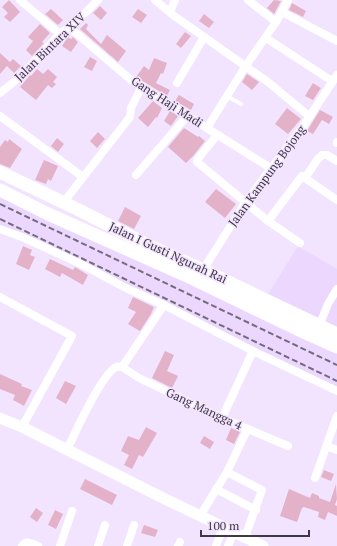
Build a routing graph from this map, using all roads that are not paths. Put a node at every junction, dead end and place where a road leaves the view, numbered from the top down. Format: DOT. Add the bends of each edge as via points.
graph roads {
  1 [pos="20,0"];
  2 [pos="98,0"];
  3 [pos="155,0"];
  4 [pos="175,0"];
  5 [pos="248,0"];
  6 [pos="288,0"];
  7 [pos="170,12"];
  8 [pos="282,12"];
  9 [pos="276,22"];
  10 [pos="69,27"];
  11 [pos="60,34"];
  12 [pos="204,38"];
  13 [pos="266,38"];
  14 [pos="337,41"];
  15 [pos="245,66"];
  16 [pos="335,78"];
  17 [pos="177,83"];
  18 [pos="142,86"];
  19 [pos="0,93"];
  20 [pos="227,95"];
  21 [pos="241,104"];
  22 [pos="188,115"];
  23 [pos="0,116"];
  24 [pos="309,116"];
  25 [pos="207,128"];
  26 [pos="217,135"];
  27 [pos="337,161"];
  28 [pos="272,169"];
  29 [pos="0,172"];
  30 [pos="136,175"];
  31 [pos="83,176"];
  32 [pos="305,178"];
  33 [pos="0,190"];
  34 [pos="337,200"];
  35 [pos="63,203"];
  36 [pos="245,203"];
  37 [pos="48,214"];
  38 [pos="268,221"];
  39 [pos="0,229"];
  40 [pos="300,243"];
  41 [pos="203,270"];
  42 [pos="337,288"];
  43 [pos="0,297"];
  44 [pos="164,305"];
  45 [pos="319,326"];
  46 [pos="337,334"];
  47 [pos="337,347"];
  48 [pos="253,351"];
  49 [pos="122,367"];
  50 [pos="337,391"];
  51 [pos="337,416"];
  52 [pos="0,418"];
  53 [pos="222,418"];
  54 [pos="22,427"];
  55 [pos="247,430"];
  56 [pos="288,446"];
  57 [pos="327,446"];
  58 [pos="67,450"];
  59 [pos="337,450"];
  60 [pos="227,472"];
  61 [pos="314,478"];
  62 [pos="216,489"];
  63 [pos="256,510"];
  64 [pos="72,511"];
  65 [pos="200,516"];
  66 [pos="105,525"];
  67 [pos="134,525"];
  68 [pos="223,527"];
  69 [pos="234,532"];
  70 [pos="245,537"];
  71 [pos="62,545"];
  72 [pos="22,546"];
  73 [pos="38,546"];
  74 [pos="98,546"];
  75 [pos="127,546"];
  76 [pos="216,546"];
  77 [pos="228,546"];
  78 [pos="263,546"];
  1 -- 11 [label="street"];
  2 -- 10 [label="street, Jalan Bintara XIV"];
  3 -- 7 [label="street, Jalan Kampung Bojong"];
  4 -- 7 [label="street"];
  5 -- 9 [label="street"];
  6 -- 8 [label="street"];
  7 -- 12 [label="street, Jalan Kampung Bojong"];
  8 -- 9 [label="street"];
  8 -- 14 [label="street"];
  9 -- 13 [label="street"];
  10 -- 11 [label="street, Jalan Bintara XIV"];
  10 -- 18 [label="street, Gang Haji Madi" via="131,80"];
  11 -- 19 [label="street, Jalan Bintara XIV" via="20,77"];
  12 -- 15 [label="street, Jalan Kampung Bojong"];
  12 -- 17 [label="street"];
  13 -- 15 [label="street"];
  13 -- 16 [label="street"];
  15 -- 20 [label="street"];
  15 -- 24 [label="street, Jalan Kampung Bojong"];
  16 -- 24 [label="street"];
  18 -- 22 [label="street, Gang Haji Madi"];
  18 -- 31 [label="street" via="131,108 130,117"];
  20 -- 21 [label="lane"];
  20 -- 25 [label="street"];
  22 -- 25 [label="street, Gang Haji Madi"];
  22 -- 30 [label="street"];
  23 -- 31 [label="street"];
  24 -- 28 [label="street, Jalan Kampung Bojong"];
  25 -- 26 [label="street, Gang Haji Madi"];
  26 -- 28 [label="street, Gang Haji Madi"];
  26 -- 36 [label="street" via="197,162"];
  27 -- 32 [label="street" via="322,155"];
  28 -- 36 [label="street, Jalan Kampung Bojong"];
  29 -- 35 [label="main road, Jalan I Gusti Ngurah Rai"];
  31 -- 35 [label="street"];
  32 -- 34 [label="street"];
  32 -- 38 [label="street" via="301,177"];
  33 -- 37 [label="main road, Jalan I Gusti Ngurah Rai"];
  35 -- 37 [label="main road"];
  35 -- 41 [label="main road, Jalan I Gusti Ngurah Rai"];
  36 -- 38 [label="street"];
  36 -- 41 [label="street, Jalan Kampung Bojong"];
  37 -- 47 [label="main road, Jalan I Gusti Ngurah Rai"];
  38 -- 40 [label="street"];
  39 -- 44 [label="street" via="81,264"];
  41 -- 45 [label="main road, Jalan I Gusti Ngurah Rai"];
  42 -- 45 [label="street"];
  43 -- 54 [label="street" via="72,336"];
  44 -- 48 [label="street"];
  44 -- 49 [label="street"];
  45 -- 46 [label="main road, Jalan I Gusti Ngurah Rai"];
  48 -- 50 [label="street"];
  48 -- 53 [label="street"];
  49 -- 53 [label="street, Gang Mangga 4" via="138,378"];
  49 -- 58 [label="street" via="114,369 104,381"];
  51 -- 57 [label="street"];
  52 -- 54 [label="street"];
  53 -- 55 [label="street, Gang Mangga 4"];
  54 -- 58 [label="street"];
  55 -- 56 [label="street, Gang Mangga 4"];
  55 -- 60 [label="street"];
  57 -- 59 [label="street"];
  57 -- 61 [label="street"];
  58 -- 65 [label="street"];
  60 -- 62 [label="street"];
  60 -- 63 [label="street" via="262,490"];
  62 -- 63 [label="street"];
  62 -- 65 [label="street"];
  63 -- 70 [label="street"];
  64 -- 71 [label="street"];
  65 -- 68 [label="street"];
  66 -- 74 [label="street"];
  67 -- 75 [label="street"];
  68 -- 69 [label="street"];
  68 -- 76 [label="street"];
  69 -- 70 [label="street"];
  69 -- 77 [label="street"];
  70 -- 78 [label="street"];
  72 -- 73 [label="street" via="27,542"];
}
